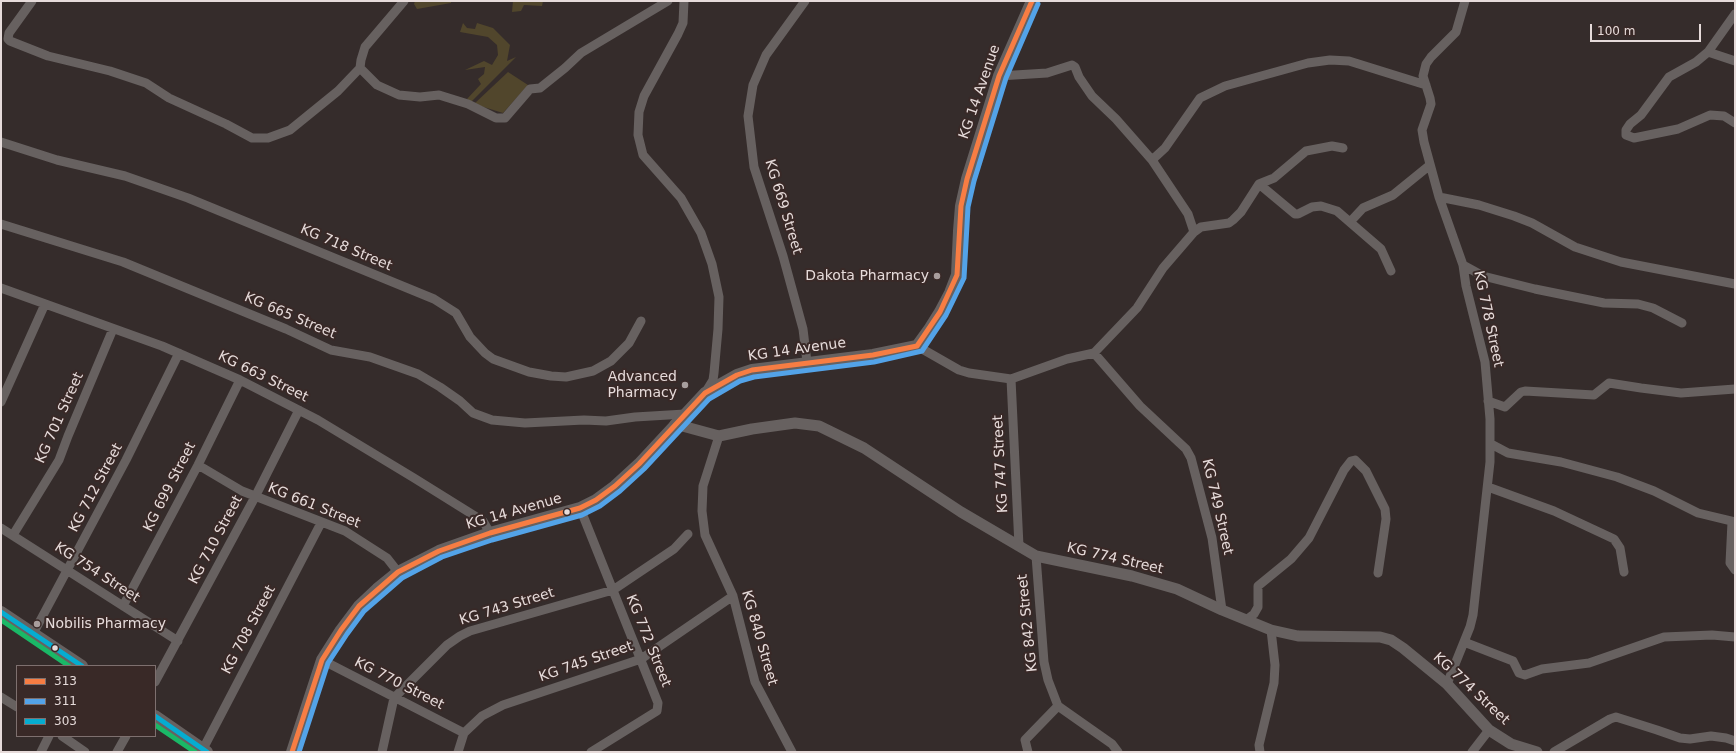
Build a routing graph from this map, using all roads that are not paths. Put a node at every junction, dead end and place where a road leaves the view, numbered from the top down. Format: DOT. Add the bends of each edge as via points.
graph roads {
  1 [pos="32,1"];
  2 [pos="404,1"];
  3 [pos="668,1"];
  4 [pos="684,1"];
  5 [pos="805,1"];
  6 [pos="1032,1"];
  7 [pos="1465,1"];
  8 [pos="1735,14"];
  9 [pos="1708,52"];
  10 [pos="1735,61"];
  11 [pos="360,68"];
  12 [pos="999,76"];
  13 [pos="1426,85"];
  14 [pos="1735,123"];
  15 [pos="1,142"];
  16 [pos="1343,148"];
  17 [pos="1152,160"];
  18 [pos="1430,165"];
  19 [pos="1258,184"];
  20 [pos="1439,197"];
  21 [pos="1350,222"];
  22 [pos="1,224"];
  23 [pos="1194,232"];
  24 [pos="1463,265"];
  25 [pos="1392,271"];
  26 [pos="1735,284"];
  27 [pos="1,288"];
  28 [pos="45,304"];
  29 [pos="641,321"];
  30 [pos="1682,322"];
  31 [pos="113,329"];
  32 [pos="917,346"];
  33 [pos="179,353"];
  34 [pos="1094,353"];
  35 [pos="807,362"];
  36 [pos="1010,379"];
  37 [pos="240,380"];
  38 [pos="4,388"];
  39 [pos="1735,389"];
  40 [pos="706,393"];
  41 [pos="1488,401"];
  42 [pos="1,402"];
  43 [pos="300,410"];
  44 [pos="685,414"];
  45 [pos="675,424"];
  46 [pos="719,436"];
  47 [pos="1491,444"];
  48 [pos="198,465"];
  49 [pos="1488,487"];
  50 [pos="255,497"];
  51 [pos="580,508"];
  52 [pos="1733,522"];
  53 [pos="321,523"];
  54 [pos="1,528"];
  55 [pos="490,533"];
  56 [pos="688,534"];
  57 [pos="13,535"];
  58 [pos="1019,546"];
  59 [pos="1036,556"];
  60 [pos="67,570"];
  61 [pos="1735,570"];
  62 [pos="398,572"];
  63 [pos="1624,572"];
  64 [pos="1378,573"];
  65 [pos="613,590"];
  66 [pos="733,596"];
  67 [pos="123,606"];
  68 [pos="1222,610"];
  69 [pos="1,612"];
  70 [pos="1246,620"];
  71 [pos="1271,630"];
  72 [pos="33,634"];
  73 [pos="1735,637"];
  74 [pos="178,641"];
  75 [pos="1464,642"];
  76 [pos="641,659"];
  77 [pos="322,660"];
  78 [pos="80,665"];
  79 [pos="156,680"];
  80 [pos="1447,684"];
  81 [pos="1,697"];
  82 [pos="394,698"];
  83 [pos="16,706"];
  84 [pos="1058,706"];
  85 [pos="156,717"];
  86 [pos="1488,730"];
  87 [pos="464,733"];
  88 [pos="48,737"];
  89 [pos="63,737"];
  90 [pos="125,737"];
  91 [pos="1735,741"];
  92 [pos="1512,748"];
  93 [pos="205,751"];
  94 [pos="41,752"];
  95 [pos="85,752"];
  96 [pos="117,752"];
  97 [pos="292,752"];
  98 [pos="382,752"];
  99 [pos="458,752"];
  100 [pos="591,752"];
  101 [pos="792,752"];
  102 [pos="1028,752"];
  103 [pos="1118,752"];
  104 [pos="1260,752"];
  105 [pos="1472,752"];
  106 [pos="1537,752"];
  107 [pos="1554,752"];
  1 -- 11 [label="street" via="9,33 10,41 48,56 146,83 169,98 252,138 268,138 290,130 338,91"];
  2 -- 11 [label="street" via="365,47"];
  3 -- 11 [label="street" via="581,53 540,88 530,89 505,118 496,118 468,104 439,95 399,95 377,85"];
  4 -- 40 [label="street" via="683,23 644,96 639,112 638,135 643,155 681,198 701,233 712,264 719,297 718,329 713,380"];
  5 -- 35 [label="street, KG 669 Street" via="766,56 753,85 748,116 754,167 803,329"];
  6 -- 12 [label="main road, KG 14 Avenue"];
  7 -- 13 [label="street, KG 778 Street" via="1456,32 1426,64 1423,76"];
  8 -- 9 [label="street"];
  9 -- 10 [label="street"];
  9 -- 14 [label="street" via="1662,84 1641,115 1630,124 1626,135 1634,138 1678,128 1710,115 1724,116"];
  12 -- 17 [label="street" via="1047,73 1072,65 1092,96"];
  12 -- 32 [label="main road, KG 14 Avenue" via="961,206 957,275 943,306"];
  13 -- 17 [label="street" via="1349,61 1308,63 1225,86 1200,98 1165,148"];
  13 -- 18 [label="street, KG 778 Street" via="1431,104 1422,130"];
  15 -- 29 [label="street, KG 718 Street" via="58,160 125,176 188,198 434,299 456,313 470,337 485,353 493,359 529,372 566,377 593,371 611,362 629,343"];
  16 -- 19 [label="street" via="1332,146 1306,151 1274,178"];
  17 -- 23 [label="street" via="1188,214"];
  18 -- 20 [label="street, KG 778 Street"];
  18 -- 21 [label="street" via="1393,196 1364,208"];
  19 -- 21 [label="street" via="1294,214 1321,206 1337,212"];
  19 -- 23 [label="street" via="1241,212 1229,223 1201,227"];
  20 -- 24 [label="street, KG 778 Street"];
  20 -- 26 [label="street" via="1514,216 1575,247 1621,262"];
  21 -- 25 [label="street" via="1381,249"];
  22 -- 44 [label="street, KG 665 Street" via="123,262 331,350 370,357 418,374 460,401 473,413 492,420 525,423 606,421"];
  23 -- 34 [label="street" via="1159,273 1137,308"];
  24 -- 30 [label="street" via="1483,276 1535,289 1604,303 1638,304"];
  24 -- 41 [label="street, KG 778 Street" via="1485,362"];
  27 -- 28 [label="street, KG 663 Street"];
  28 -- 31 [label="street, KG 663 Street"];
  28 -- 38 [label="street"];
  31 -- 33 [label="street, KG 663 Street"];
  31 -- 57 [label="street, KG 701 Street" via="60,460"];
  32 -- 35 [label="main road, KG 14 Avenue" via="873,355"];
  32 -- 36 [label="street" via="959,370"];
  33 -- 37 [label="street, KG 663 Street"];
  33 -- 60 [label="street, KG 712 Street" via="137,440"];
  34 -- 36 [label="street" via="1067,359"];
  34 -- 68 [label="street, KG 749 Street" via="1140,406 1186,449 1191,458 1212,538"];
  35 -- 40 [label="main road, KG 14 Avenue" via="752,370 724,381"];
  36 -- 58 [label="street, KG 747 Street"];
  37 -- 43 [label="street, KG 663 Street"];
  37 -- 48 [label="street, KG 699 Street"];
  38 -- 42 [label="street"];
  39 -- 41 [label="street" via="1681,393 1610,382 1594,395 1525,391 1505,407"];
  40 -- 44 [label="main road, KG 14 Avenue"];
  41 -- 47 [label="street, KG 778 Street"];
  43 -- 50 [label="street, KG 710 Street"];
  43 -- 55 [label="street, KG 663 Street" via="482,521"];
  44 -- 45 [label="main road, KG 14 Avenue"];
  45 -- 46 [label="street, KG 774 Street"];
  45 -- 51 [label="main road, KG 14 Avenue" via="615,486"];
  46 -- 58 [label="street, KG 774 Street" via="795,423 819,426 864,448 961,512"];
  46 -- 66 [label="street, KG 840 Street" via="704,486 702,511 705,535"];
  47 -- 49 [label="street, KG 778 Street"];
  47 -- 52 [label="street" via="1508,453 1561,462 1618,477 1654,491 1698,513"];
  48 -- 50 [label="street, KG 661 Street"];
  48 -- 67 [label="street, KG 699 Street"];
  49 -- 63 [label="street" via="1554,511 1614,539 1620,548"];
  49 -- 75 [label="street, KG 778 Street" via="1473,615"];
  50 -- 53 [label="street, KG 661 Street"];
  50 -- 74 [label="street, KG 710 Street"];
  51 -- 55 [label="main road, KG 14 Avenue"];
  51 -- 65 [label="street, KG 772 Street"];
  52 -- 61 [label="street" via="1730,563"];
  53 -- 62 [label="street, KG 661 Street" via="334,526 363,542 386,558"];
  53 -- 93 [label="street, KG 708 Street"];
  54 -- 57 [label="street, KG 754 Street"];
  55 -- 62 [label="main road, KG 14 Avenue" via="439,551"];
  56 -- 65 [label="street, KG 743 Street" via="674,549"];
  57 -- 60 [label="street, KG 754 Street"];
  58 -- 59 [label="street, KG 774 Street"];
  59 -- 68 [label="street, KG 774 Street" via="1132,576 1177,589"];
  59 -- 84 [label="street, KG 842 Street" via="1044,662"];
  60 -- 67 [label="street, KG 754 Street"];
  60 -- 72 [label="street, KG 712 Street"];
  62 -- 77 [label="main road, KG 14 Avenue" via="359,606"];
  64 -- 70 [label="street" via="1386,519 1385,508 1366,472 1355,460 1350,461 1309,538 1291,559 1258,586 1258,607"];
  65 -- 76 [label="street, KG 772 Street"];
  65 -- 82 [label="street, KG 743 Street" via="470,631 447,645"];
  66 -- 76 [label="street, KG 745 Street"];
  66 -- 101 [label="street, KG 840 Street" via="754,682"];
  67 -- 74 [label="street, KG 754 Street"];
  68 -- 70 [label="street, KG 774 Street"];
  69 -- 72 [label="main road"];
  70 -- 71 [label="street, KG 774 Street"];
  71 -- 80 [label="street, KG 774 Street" via="1298,636 1380,637 1391,640"];
  71 -- 104 [label="street" via="1275,665 1274,683 1259,745"];
  72 -- 78 [label="main road"];
  73 -- 75 [label="street" via="1664,637 1589,663 1542,669 1525,675 1519,673 1513,661"];
  74 -- 79 [label="street, KG 710 Street"];
  75 -- 80 [label="street, KG 778 Street"];
  76 -- 87 [label="street, KG 745 Street" via="504,705 482,716"];
  76 -- 100 [label="street, KG 772 Street" via="658,703 657,711"];
  77 -- 82 [label="street, KG 770 Street"];
  77 -- 97 [label="main road, KG 14 Avenue"];
  80 -- 86 [label="street, KG 774 Street"];
  81 -- 83 [label="street"];
  82 -- 87 [label="street, KG 770 Street"];
  82 -- 98 [label="street"];
  84 -- 102 [label="street" via="1025,740"];
  84 -- 103 [label="street" via="1112,744"];
  85 -- 93 [label="main road"];
  86 -- 92 [label="street, KG 774 Street"];
  86 -- 105 [label="street"];
  87 -- 99 [label="street"];
  88 -- 94 [label="street"];
  89 -- 95 [label="street"];
  90 -- 96 [label="street"];
  91 -- 107 [label="street" via="1711,736 1680,738 1616,717"];
  92 -- 106 [label="street, KG 774 Street"];
}
